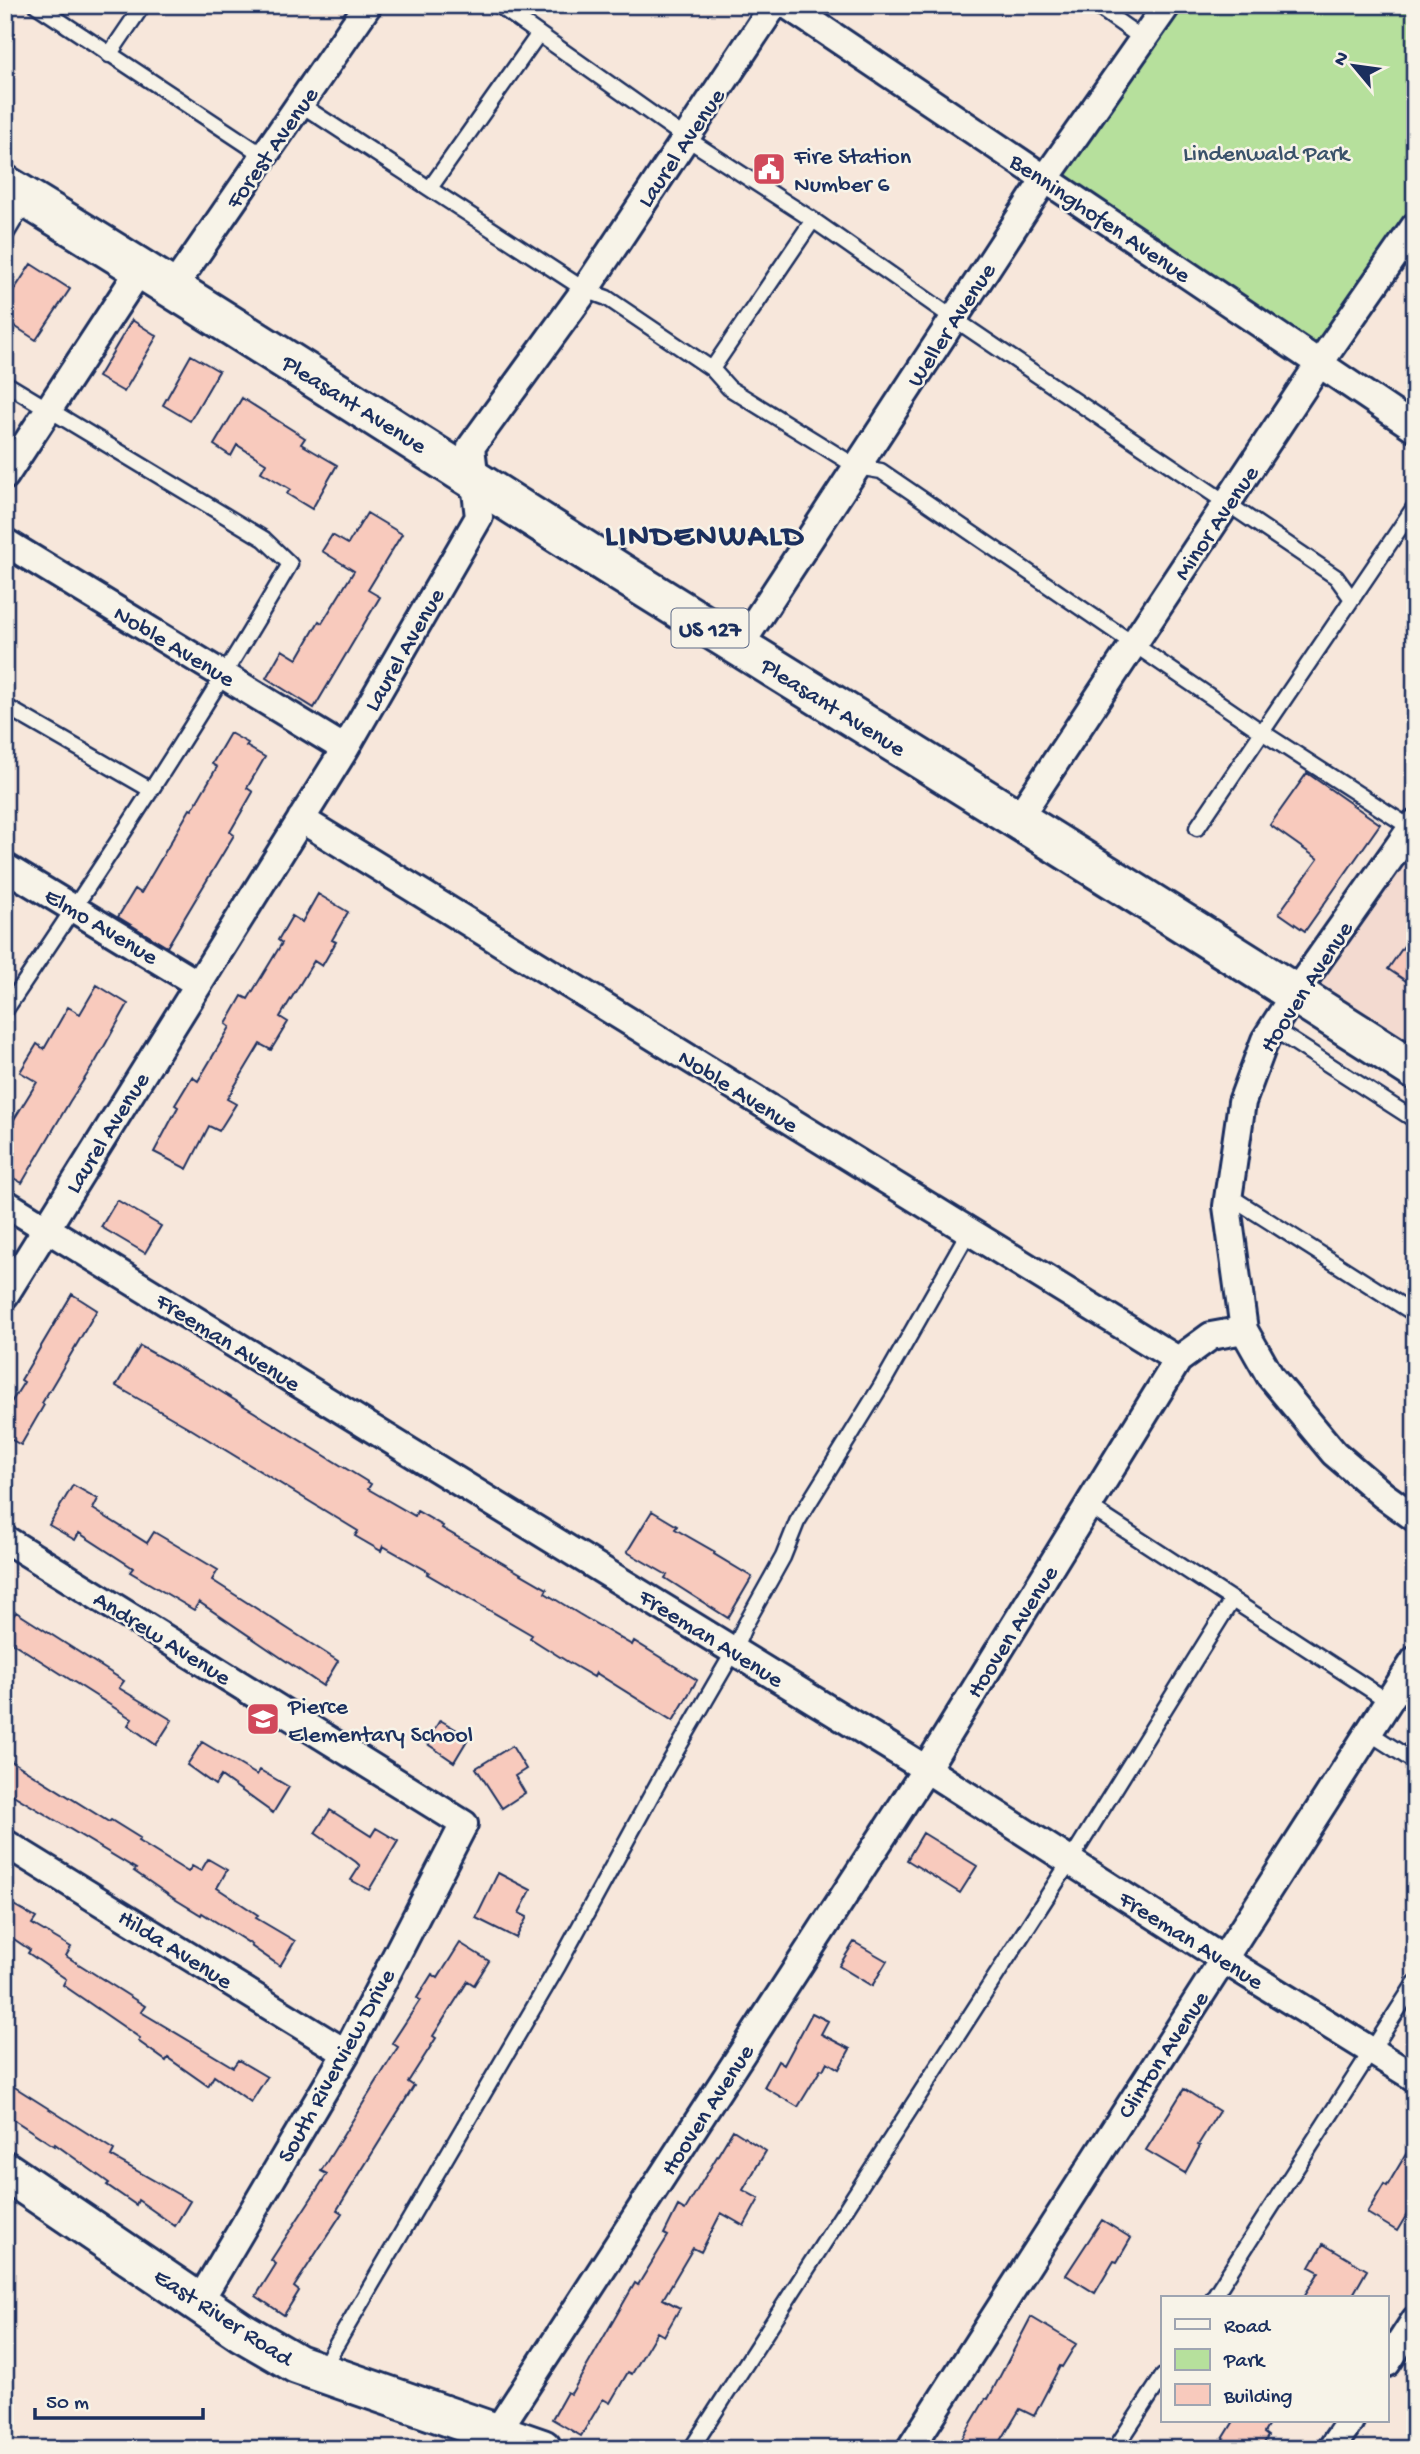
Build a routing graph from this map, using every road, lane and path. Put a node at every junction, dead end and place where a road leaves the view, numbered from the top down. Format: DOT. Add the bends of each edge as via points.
graph roads {
  1 [pos="36,5"];
  2 [pos="143,5"];
  3 [pos="368,5"];
  4 [pos="498,5"];
  5 [pos="774,5"];
  6 [pos="787,5"];
  7 [pos="1095,5"];
  8 [pos="1167,5"];
  9 [pos="538,35"];
  10 [pos="1143,39"];
  11 [pos="109,55"];
  12 [pos="300,104"];
  13 [pos="686,138"];
  14 [pos="264,156"];
  15 [pos="1045,178"];
  16 [pos="430,188"];
  17 [pos="16,192"];
  18 [pos="813,220"];
  19 [pos="1415,226"];
  20 [pos="5,236"];
  21 [pos="141,268"];
  22 [pos="173,288"];
  23 [pos="585,290"];
  24 [pos="953,318"];
  25 [pos="1319,365"];
  26 [pos="712,369"];
  27 [pos="5,383"];
  28 [pos="48,411"];
  29 [pos="1415,428"];
  30 [pos="857,467"];
  31 [pos="5,476"];
  32 [pos="475,479"];
  33 [pos="1227,504"];
  34 [pos="1415,506"];
  35 [pos="5,542"];
  36 [pos="1352,599"];
  37 [pos="1134,645"];
  38 [pos="739,647"];
  39 [pos="225,676"];
  40 [pos="5,706"];
  41 [pos="1262,732"];
  42 [pos="345,749"];
  43 [pos="151,790"];
  44 [pos="300,819"];
  45 [pos="1017,820"];
  46 [pos="1413,825"];
  47 [pos="1197,828"];
  48 [pos="5,867"];
  49 [pos="74,909"];
  50 [pos="198,984"];
  51 [pos="1295,993"];
  52 [pos="5,1011"];
  53 [pos="1272,1028"];
  54 [pos="1415,1070"];
  55 [pos="1415,1120"];
  56 [pos="1228,1195"];
  57 [pos="5,1203"];
  58 [pos="46,1228"];
  59 [pos="969,1231"];
  60 [pos="5,1295"];
  61 [pos="1415,1314"];
  62 [pos="1244,1331"];
  63 [pos="1178,1360"];
  64 [pos="1088,1506"];
  65 [pos="1415,1518"];
  66 [pos="5,1539"];
  67 [pos="1232,1600"];
  68 [pos="734,1651"];
  69 [pos="1415,1660"];
  70 [pos="1388,1701"];
  71 [pos="1368,1732"];
  72 [pos="1415,1762"];
  73 [pos="926,1769"];
  74 [pos="464,1824"];
  75 [pos="5,1843"];
  76 [pos="1070,1861"];
  77 [pos="1223,1959"];
  78 [pos="1415,1983"];
  79 [pos="1373,2052"];
  80 [pos="346,2053"];
  81 [pos="1415,2078"];
  82 [pos="5,2171"];
  83 [pos="1214,2296"];
  84 [pos="199,2302"];
  85 [pos="1415,2320"];
  86 [pos="1388,2361"];
  87 [pos="321,2372"];
  88 [pos="1161,2379"];
  89 [pos="1349,2422"];
  90 [pos="496,2433"];
  91 [pos="542,2449"];
  92 [pos="691,2449"];
  93 [pos="910,2449"];
  94 [pos="1115,2449"];
  95 [pos="1331,2449"];
  1 -- 11 [label="lane"];
  2 -- 11 [label="lane"];
  3 -- 12 [label="street, Forest Avenue"];
  4 -- 9 [label="lane"];
  5 -- 13 [label="street, Laurel Avenue"];
  6 -- 15 [label="street, Benninghofen Avenue"];
  7 -- 10 [label="lane"];
  8 -- 10 [label="street, Weller Avenue"];
  9 -- 13 [label="lane"];
  9 -- 16 [label="lane"];
  10 -- 15 [label="street, Weller Avenue"];
  11 -- 14 [label="lane"];
  12 -- 14 [label="street, Forest Avenue"];
  12 -- 16 [label="lane"];
  13 -- 18 [label="lane"];
  13 -- 23 [label="street, Laurel Avenue"];
  14 -- 22 [label="street, Forest Avenue"];
  15 -- 24 [label="street, Weller Avenue"];
  15 -- 25 [label="street, Benninghofen Avenue"];
  16 -- 23 [label="lane"];
  17 -- 20 [label="lane"];
  17 -- 21 [label="main road, Pleasant Avenue / US 127"];
  18 -- 24 [label="lane"];
  18 -- 26 [label="lane"];
  19 -- 25 [label="street, Minor Avenue"];
  21 -- 22 [label="main road, Pleasant Avenue / US 127"];
  21 -- 28 [label="street"];
  22 -- 32 [label="main road, Pleasant Avenue / US 127"];
  23 -- 26 [label="lane" via="607,298"];
  23 -- 32 [label="street, Laurel Avenue" via="471,447"];
  24 -- 30 [label="street, Weller Avenue"];
  24 -- 33 [label="lane"];
  25 -- 29 [label="street, Benninghofen Avenue"];
  25 -- 33 [label="street, Minor Avenue"];
  26 -- 30 [label="lane" via="729,388"];
  27 -- 28 [label="lane"];
  28 -- 31 [label="street"];
  28 -- 39 [label="lane" via="264,539 290,564"];
  30 -- 37 [label="lane" via="881,471"];
  30 -- 38 [label="street, Weller Avenue"];
  32 -- 38 [label="main road, Pleasant Avenue / US 127"];
  32 -- 42 [label="street, Laurel Avenue" via="479,517"];
  33 -- 36 [label="lane" via="1336,577"];
  33 -- 37 [label="street, Minor Avenue"];
  34 -- 36 [label="lane"];
  35 -- 39 [label="street, Noble Avenue"];
  36 -- 41 [label="lane"];
  37 -- 41 [label="lane"];
  37 -- 45 [label="street, Minor Avenue"];
  38 -- 45 [label="main road, Pleasant Avenue / US 127"];
  39 -- 42 [label="street, Noble Avenue"];
  39 -- 43 [label="lane"];
  40 -- 43 [label="lane"];
  41 -- 46 [label="lane"];
  41 -- 47 [label="lane"];
  42 -- 44 [label="street, Laurel Avenue"];
  43 -- 49 [label="lane"];
  44 -- 50 [label="street, Laurel Avenue"];
  44 -- 59 [label="street, Noble Avenue"];
  45 -- 51 [label="main road, Pleasant Avenue / US 127"];
  46 -- 51 [label="street, Hooven Avenue"];
  48 -- 49 [label="street, Elmo Avenue"];
  49 -- 50 [label="street, Elmo Avenue"];
  49 -- 52 [label="lane"];
  50 -- 58 [label="street, Laurel Avenue"];
  51 -- 53 [label="street, Hooven Avenue"];
  51 -- 54 [label="main road, Pleasant Avenue / US 127"];
  53 -- 55 [label="lane"];
  53 -- 56 [label="street, Hooven Avenue" via="1242,1102"];
  56 -- 61 [label="lane"];
  56 -- 62 [label="street, Hooven Avenue"];
  57 -- 58 [label="street, Freeman Avenue"];
  58 -- 60 [label="street, Laurel Avenue"];
  58 -- 68 [label="street, Freeman Avenue"];
  59 -- 63 [label="street, Noble Avenue"];
  59 -- 68 [label="lane" via="797,1522"];
  62 -- 63 [label="street, Hooven Avenue" via="1211,1336"];
  62 -- 65 [label="street" via="1270,1376 1334,1453"];
  63 -- 64 [label="street, Hooven Avenue"];
  64 -- 67 [label="lane"];
  64 -- 73 [label="street, Hooven Avenue"];
  66 -- 74 [label="street, Andrew Avenue"];
  67 -- 70 [label="lane"];
  67 -- 76 [label="lane"];
  68 -- 73 [label="street, Freeman Avenue"];
  68 -- 87 [label="lane" via="558,1966"];
  69 -- 70 [label="street, Clinton Avenue"];
  70 -- 71 [label="street, Clinton Avenue"];
  71 -- 72 [label="lane"];
  71 -- 77 [label="street, Clinton Avenue"];
  73 -- 76 [label="street, Freeman Avenue"];
  73 -- 90 [label="street, Hooven Avenue"];
  74 -- 80 [label="street, South Riverview Drive"];
  75 -- 80 [label="street, Hilda Avenue"];
  76 -- 77 [label="street, Freeman Avenue"];
  76 -- 92 [label="lane"];
  77 -- 79 [label="street, Freeman Avenue"];
  77 -- 93 [label="street, Clinton Avenue"];
  78 -- 79 [label="lane"];
  79 -- 81 [label="street, Freeman Avenue"];
  79 -- 83 [label="lane"];
  80 -- 84 [label="street, South Riverview Drive"];
  82 -- 84 [label="main road, East River Road"];
  84 -- 87 [label="main road, East River Road" via="297,2364"];
  85 -- 86 [label="street"];
  87 -- 90 [label="main road, East River Road"];
  88 -- 94 [label="lane"];
  89 -- 95 [label="street"];
  90 -- 91 [label="main road, East River Road"];
}
